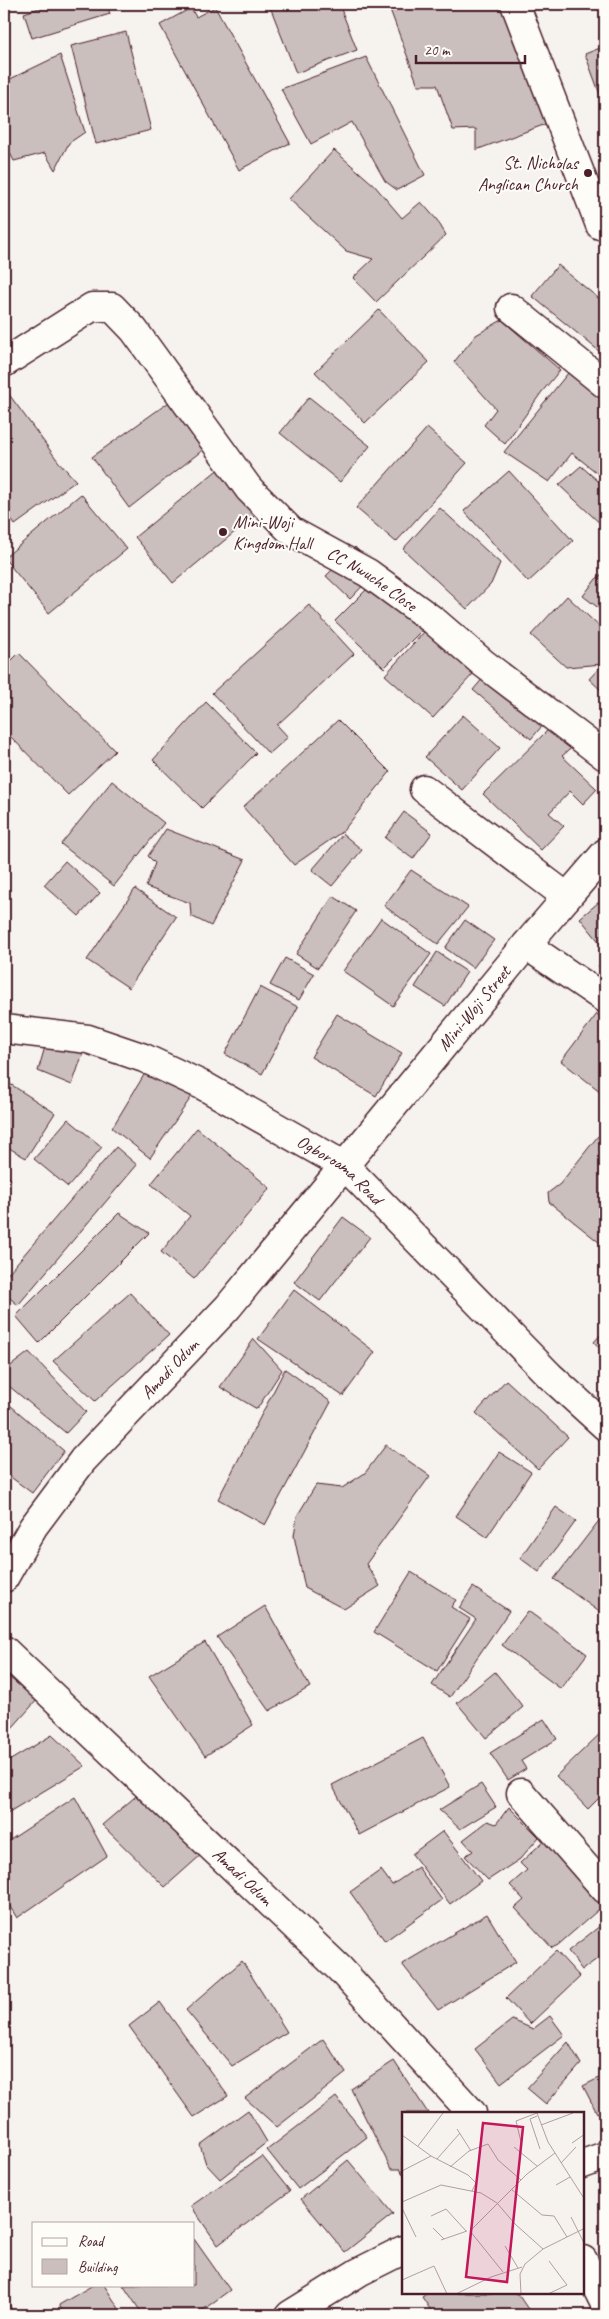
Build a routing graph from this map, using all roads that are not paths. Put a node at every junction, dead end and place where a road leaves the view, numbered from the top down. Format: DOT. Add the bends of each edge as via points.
graph roads {
  1 [pos="515,4"];
  2 [pos="600,224"];
  3 [pos="511,308"];
  4 [pos="4,363"];
  5 [pos="605,384"];
  6 [pos="605,756"];
  7 [pos="424,789"];
  8 [pos="605,853"];
  9 [pos="567,897"];
  10 [pos="526,945"];
  11 [pos="605,999"];
  12 [pos="4,1029"];
  13 [pos="345,1166"];
  14 [pos="605,1426"];
  15 [pos="4,1578"];
  16 [pos="4,1650"];
  17 [pos="521,1793"];
  18 [pos="605,1889"];
  19 [pos="471,2112"];
  20 [pos="605,2156"];
  21 [pos="584,2164"];
  22 [pos="402,2250"];
  23 [pos="584,2262"];
  24 [pos="605,2304"];
  25 [pos="290,2315"];
  1 -- 2 [label="street"];
  3 -- 5 [label="street"];
  4 -- 6 [label="street, CC Nwuche Close" via="92,307 112,307 134,330 249,489 291,531 368,573"];
  7 -- 9 [label="street"];
  8 -- 9 [label="street, Mini-Woji Street"];
  9 -- 10 [label="street, Mini-Woji Street"];
  10 -- 11 [label="street"];
  10 -- 13 [label="street, Mini-Woji Street"];
  12 -- 13 [label="street, Ogboroama Road" via="88,1039 144,1058 204,1086"];
  13 -- 14 [label="street, Ogboroama Road" via="550,1376"];
  13 -- 15 [label="street, Amadi Odum" via="228,1307 83,1460 33,1526"];
  16 -- 19 [label="street, Amadi Odum" via="340,1969"];
  17 -- 18 [label="street"];
  20 -- 21 [label="street"];
  22 -- 25 [label="street" via="359,2272"];
  23 -- 24 [label="street"];
}
